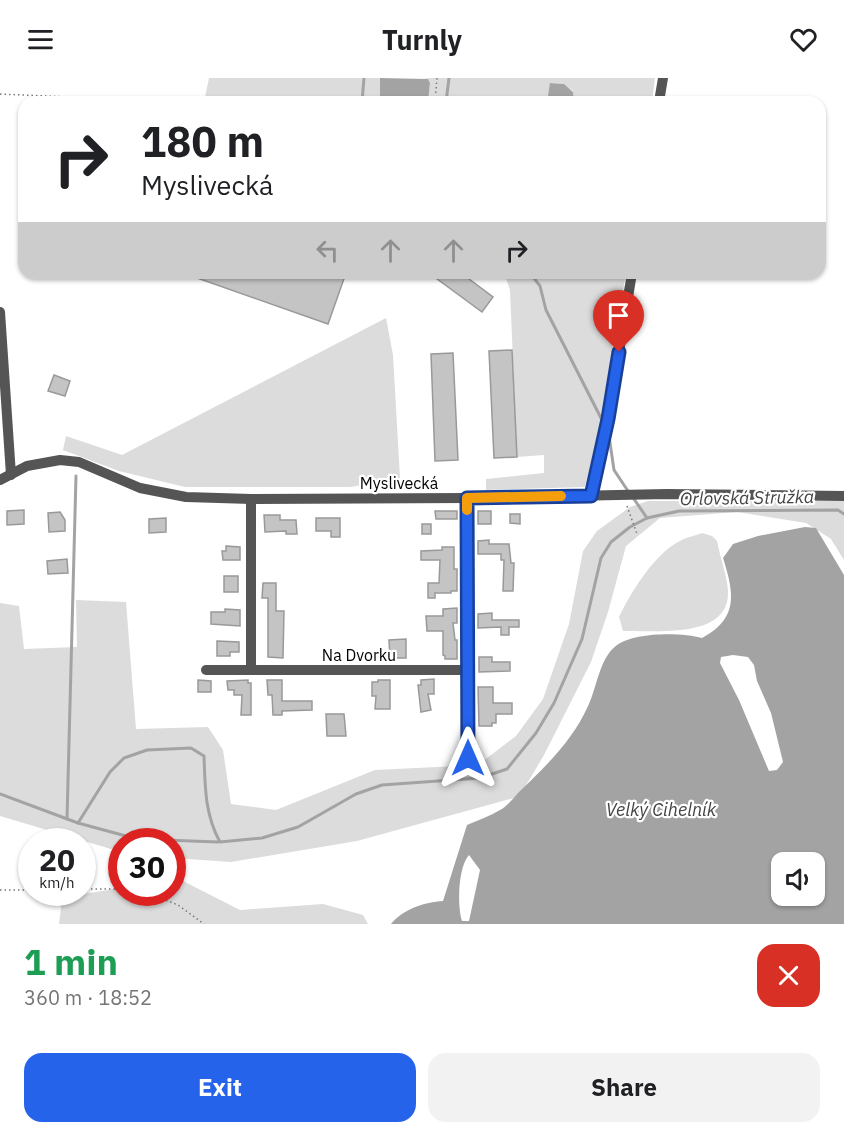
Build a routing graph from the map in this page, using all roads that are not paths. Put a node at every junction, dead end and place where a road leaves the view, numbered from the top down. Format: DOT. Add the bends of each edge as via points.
graph roads {
  1 [pos="663,78"];
  2 [pos="660,96"];
  3 [pos="631,279"];
  4 [pos="0,312"];
  5 [pos="11,475"];
  6 [pos="0,480"];
  7 [pos="591,496"];
  8 [pos="844,496"];
  9 [pos="467,498"];
  10 [pos="251,499"];
  11 [pos="206,670"];
  12 [pos="251,670"];
  13 [pos="468,670"];
  14 [pos="468,758"];
  1 -- 2 [label="street"];
  3 -- 7 [label="street"];
  4 -- 5 [label="street"];
  5 -- 6 [label="street, Myslivecká"];
  5 -- 10 [label="street, Myslivecká" via="27,466 60,460 79,462 140,488 186,497"];
  7 -- 8 [label="street, Myslivecká"];
  7 -- 9 [label="street, Myslivecká"];
  9 -- 10 [label="street, Myslivecká"];
  9 -- 13 [label="street"];
  10 -- 12 [label="street"];
  11 -- 12 [label="street, Na Dvorku"];
  12 -- 13 [label="street, Na Dvorku"];
  13 -- 14 [label="street"];
}
